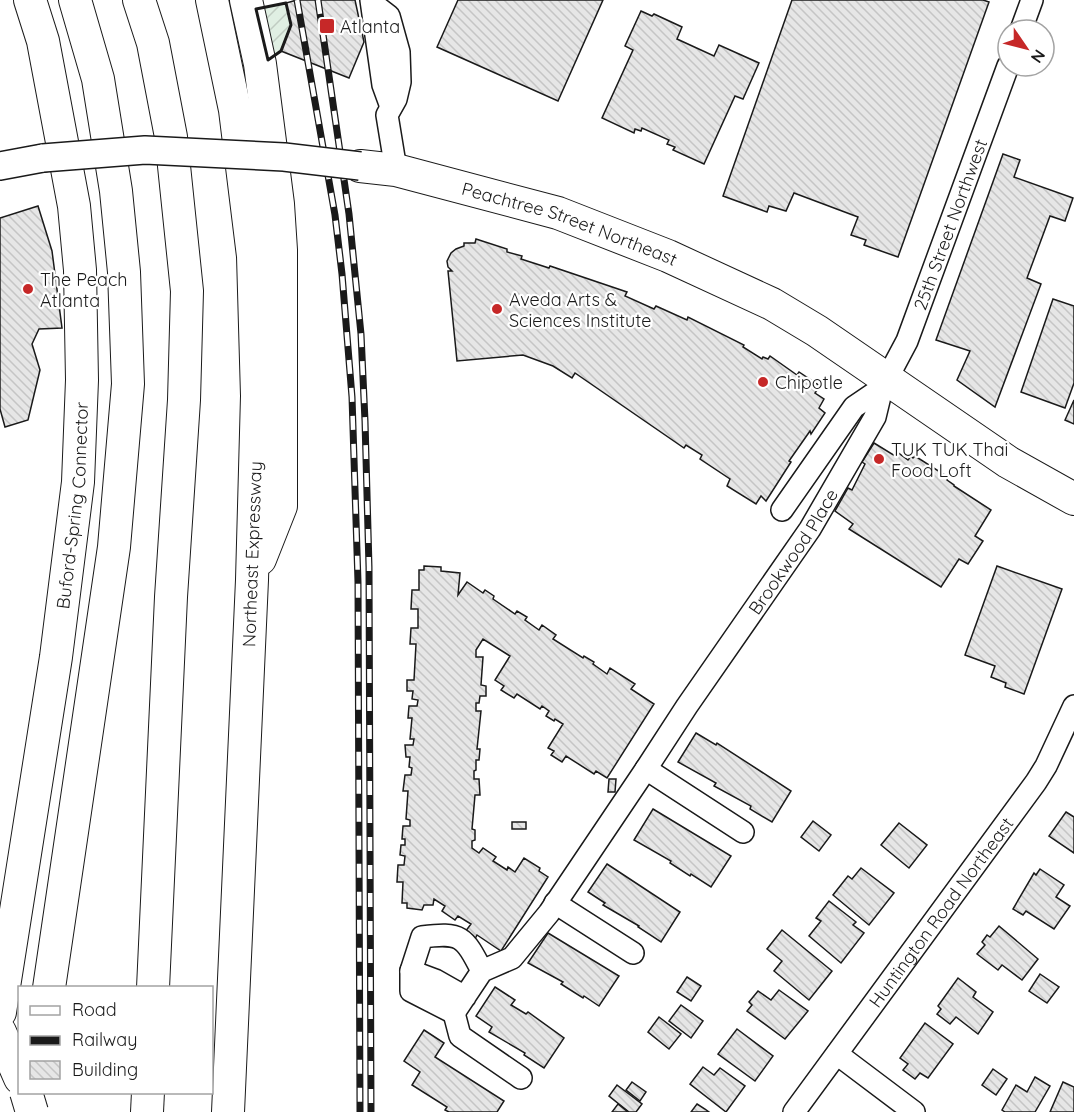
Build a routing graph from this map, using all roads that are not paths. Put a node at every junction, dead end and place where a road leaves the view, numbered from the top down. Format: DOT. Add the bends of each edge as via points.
graph roads {
  1 [pos="30,0"];
  2 [pos="75,0"];
  3 [pos="139,0"];
  4 [pos="212,0"];
  5 [pos="246,0"];
  6 [pos="1032,0"];
  7 [pos="371,1"];
  8 [pos="1026,18"];
  9 [pos="1004,78"];
  10 [pos="0,166"];
  11 [pos="360,166"];
  12 [pos="396,170"];
  13 [pos="884,384"];
  14 [pos="1074,499"];
  15 [pos="782,510"];
  16 [pos="252,580"];
  17 [pos="1074,706"];
  18 [pos="646,770"];
  19 [pos="743,832"];
  20 [pos="555,903"];
  21 [pos="633,953"];
  22 [pos="482,971"];
  23 [pos="49,986"];
  24 [pos="153,986"];
  25 [pos="459,1005"];
  26 [pos="0,1012"];
  27 [pos="0,1032"];
  28 [pos="837,1054"];
  29 [pos="18,1073"];
  30 [pos="521,1078"];
  31 [pos="27,1094"];
  32 [pos="34,1094"];
  33 [pos="148,1094"];
  34 [pos="32,1112"];
  35 [pos="147,1112"];
  36 [pos="228,1112"];
  37 [pos="794,1112"];
  38 [pos="914,1112"];
  1 -- 26 [label="highway, Buford-Spring Connector" via="43,40 74,206 80,270 82,380 78,482 56,657"];
  2 -- 23 [label="highway" via="98,79 116,191 128,384 114,547"];
  3 -- 24 [label="highway" via="153,43 171,137 187,291"];
  4 -- 16 [label="highway, Northeast Expressway" via="235,110 253,256 257,396"];
  5 -- 16 [label="highway" via="261,75 281,250 281,506"];
  6 -- 8 [label="street"];
  7 -- 12 [label="street" via="389,16 399,52 400,82 387,115"];
  9 -- 13 [label="street, 25th Street Northwest" via="907,341"];
  10 -- 11 [label="main road, Peachtree Street Northeast, bridge" via="43,158 145,150 284,157"];
  11 -- 12 [label="highway, Peachtree Street Northeast"];
  12 -- 13 [label="highway, Peachtree Street Northeast" via="558,213 668,256 772,304 817,331"];
  13 -- 14 [label="highway, Peachtree Street Northeast"];
  13 -- 15 [label="street, Brookwood Place" via="854,407"];
  13 -- 18 [label="street, Brookwood Place" via="875,417 810,529"];
  16 -- 36 [label="highway, Northeast Expressway"];
  17 -- 28 [label="street, Huntington Road Northeast" via="1036,782"];
  18 -- 19 [label="street"];
  18 -- 20 [label="street, Brookwood Place"];
  20 -- 21 [label="street"];
  20 -- 22 [label="street, Brookwood Place" via="512,958"];
  22 -- 25 [label="street"];
  22 -- 25 [label="street" via="469,945 449,933 422,937 411,971 435,980"];
  25 -- 30 [label="street" via="460,1036"];
  27 -- 29 [label="highway"];
  28 -- 37 [label="street, Huntington Road Northeast"];
  28 -- 38 [label="street"];
  31 -- 34 [label="highway, bridge"];
  32 -- 34 [label="highway"];
  33 -- 35 [label="highway"];
}
